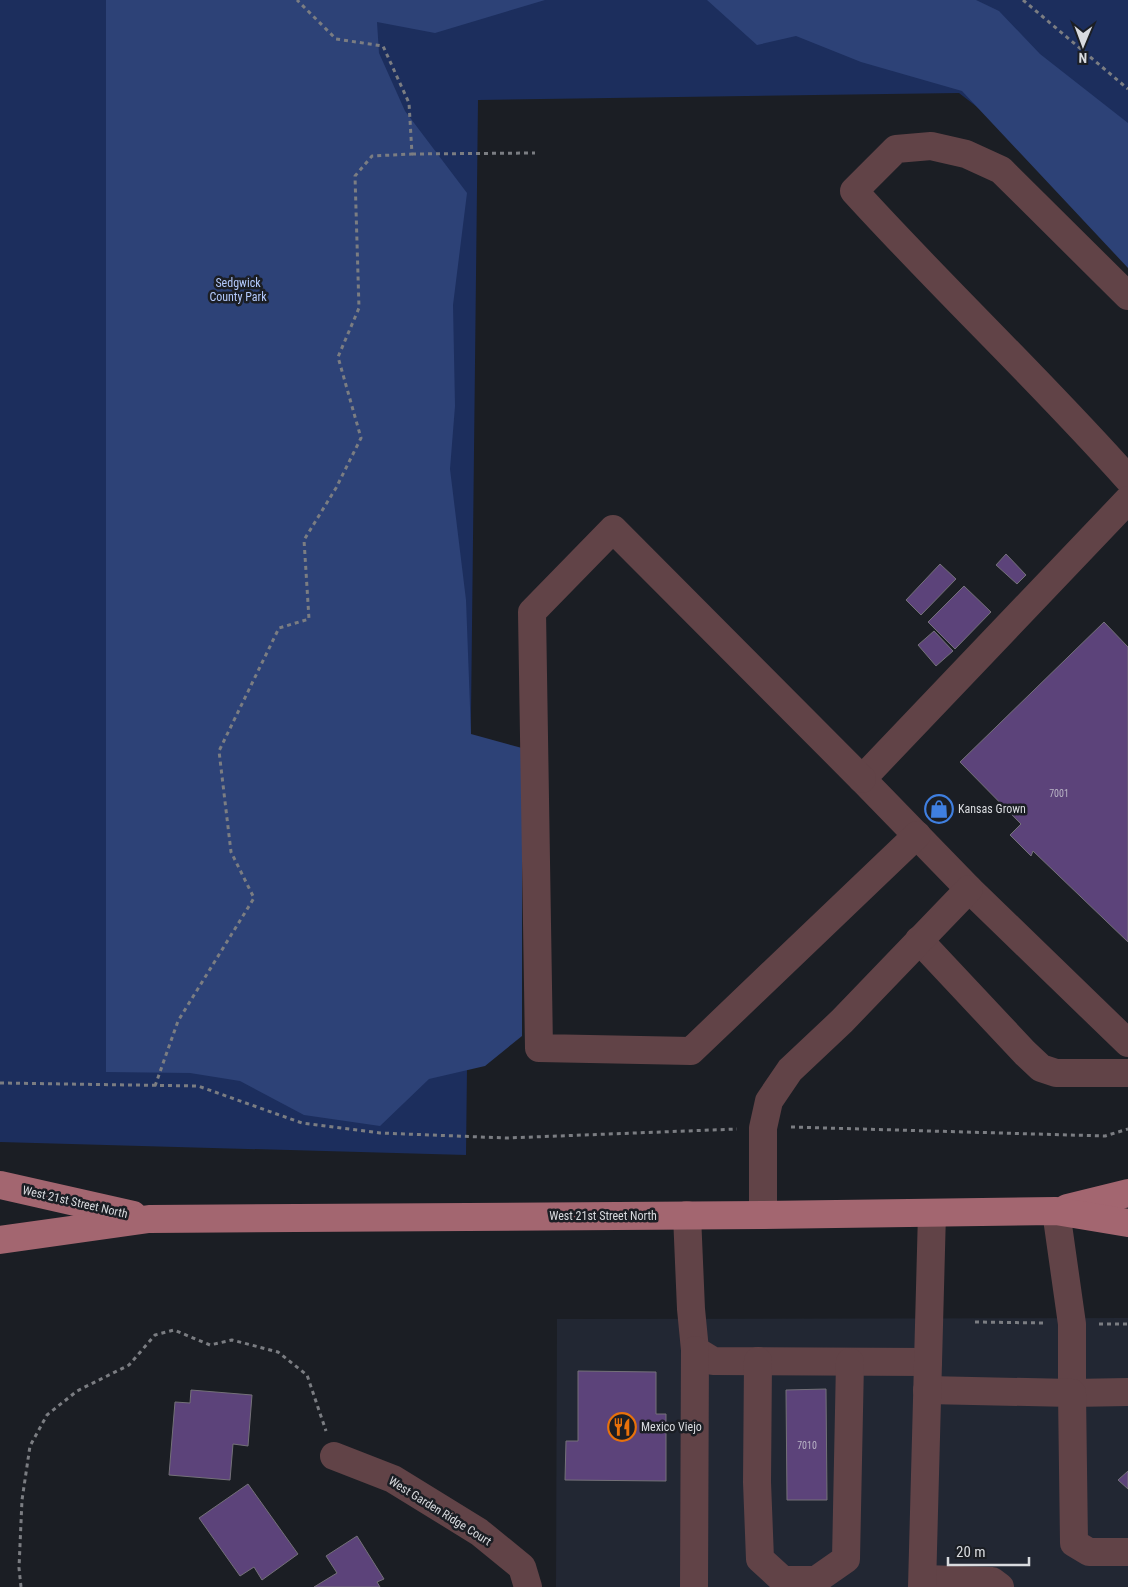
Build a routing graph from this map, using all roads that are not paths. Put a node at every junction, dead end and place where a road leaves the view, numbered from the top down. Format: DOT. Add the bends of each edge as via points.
graph roads {
  1 [pos="1128,296"];
  2 [pos="1128,479"];
  3 [pos="1128,500"];
  4 [pos="862,779"];
  5 [pos="917,835"];
  6 [pos="969,889"];
  7 [pos="920,940"];
  8 [pos="1128,1044"];
  9 [pos="1128,1073"];
  10 [pos="0,1185"];
  11 [pos="1128,1193"];
  12 [pos="1056,1211"];
  13 [pos="932,1212"];
  14 [pos="763,1215"];
  15 [pos="687,1216"];
  16 [pos="149,1219"];
  17 [pos="1128,1223"];
  18 [pos="0,1240"];
  19 [pos="696,1350"];
  20 [pos="758,1361"];
  21 [pos="850,1362"];
  22 [pos="928,1362"];
  23 [pos="927,1390"];
  24 [pos="1128,1392"];
  25 [pos="1072,1393"];
  26 [pos="334,1456"];
  27 [pos="1128,1552"];
  28 [pos="923,1583"];
  29 [pos="528,1587"];
  30 [pos="694,1587"];
  31 [pos="1000,1587"];
  1 -- 2 [label="street" via="1001,170 966,154 931,146 896,149 854,190"];
  3 -- 4 [label="street"];
  4 -- 5 [label="street"];
  4 -- 5 [label="street" via="613,529 532,612 539,1048 691,1050"];
  5 -- 6 [label="street"];
  6 -- 7 [label="street"];
  6 -- 8 [label="street"];
  7 -- 9 [label="street" via="1042,1068 1056,1073"];
  7 -- 14 [label="street" via="790,1070 770,1101 763,1128"];
  10 -- 16 [label="main road, West 21st Street North"];
  11 -- 12 [label="main road, West 21st Street North"];
  12 -- 13 [label="main road, West 21st Street North"];
  12 -- 17 [label="main road, West 21st Street North"];
  12 -- 25 [label="street" via="1072,1324"];
  13 -- 14 [label="main road, West 21st Street North"];
  13 -- 22 [label="street"];
  14 -- 15 [label="main road, West 21st Street North"];
  15 -- 16 [label="main road, West 21st Street North"];
  15 -- 19 [label="street"];
  16 -- 18 [label="main road, West 21st Street North"];
  19 -- 20 [label="street" via="713,1362"];
  19 -- 30 [label="street"];
  20 -- 21 [label="street"];
  20 -- 21 [label="street" via="760,1559 783,1580 816,1580 846,1559"];
  21 -- 22 [label="street"];
  22 -- 23 [label="street"];
  23 -- 25 [label="street"];
  23 -- 28 [label="street"];
  24 -- 25 [label="street"];
  25 -- 27 [label="street" via="1074,1543 1089,1552"];
  26 -- 29 [label="street, West Garden Ridge Court" via="393,1479 479,1532 522,1567"];
  28 -- 31 [label="street" via="992,1581"];
}
